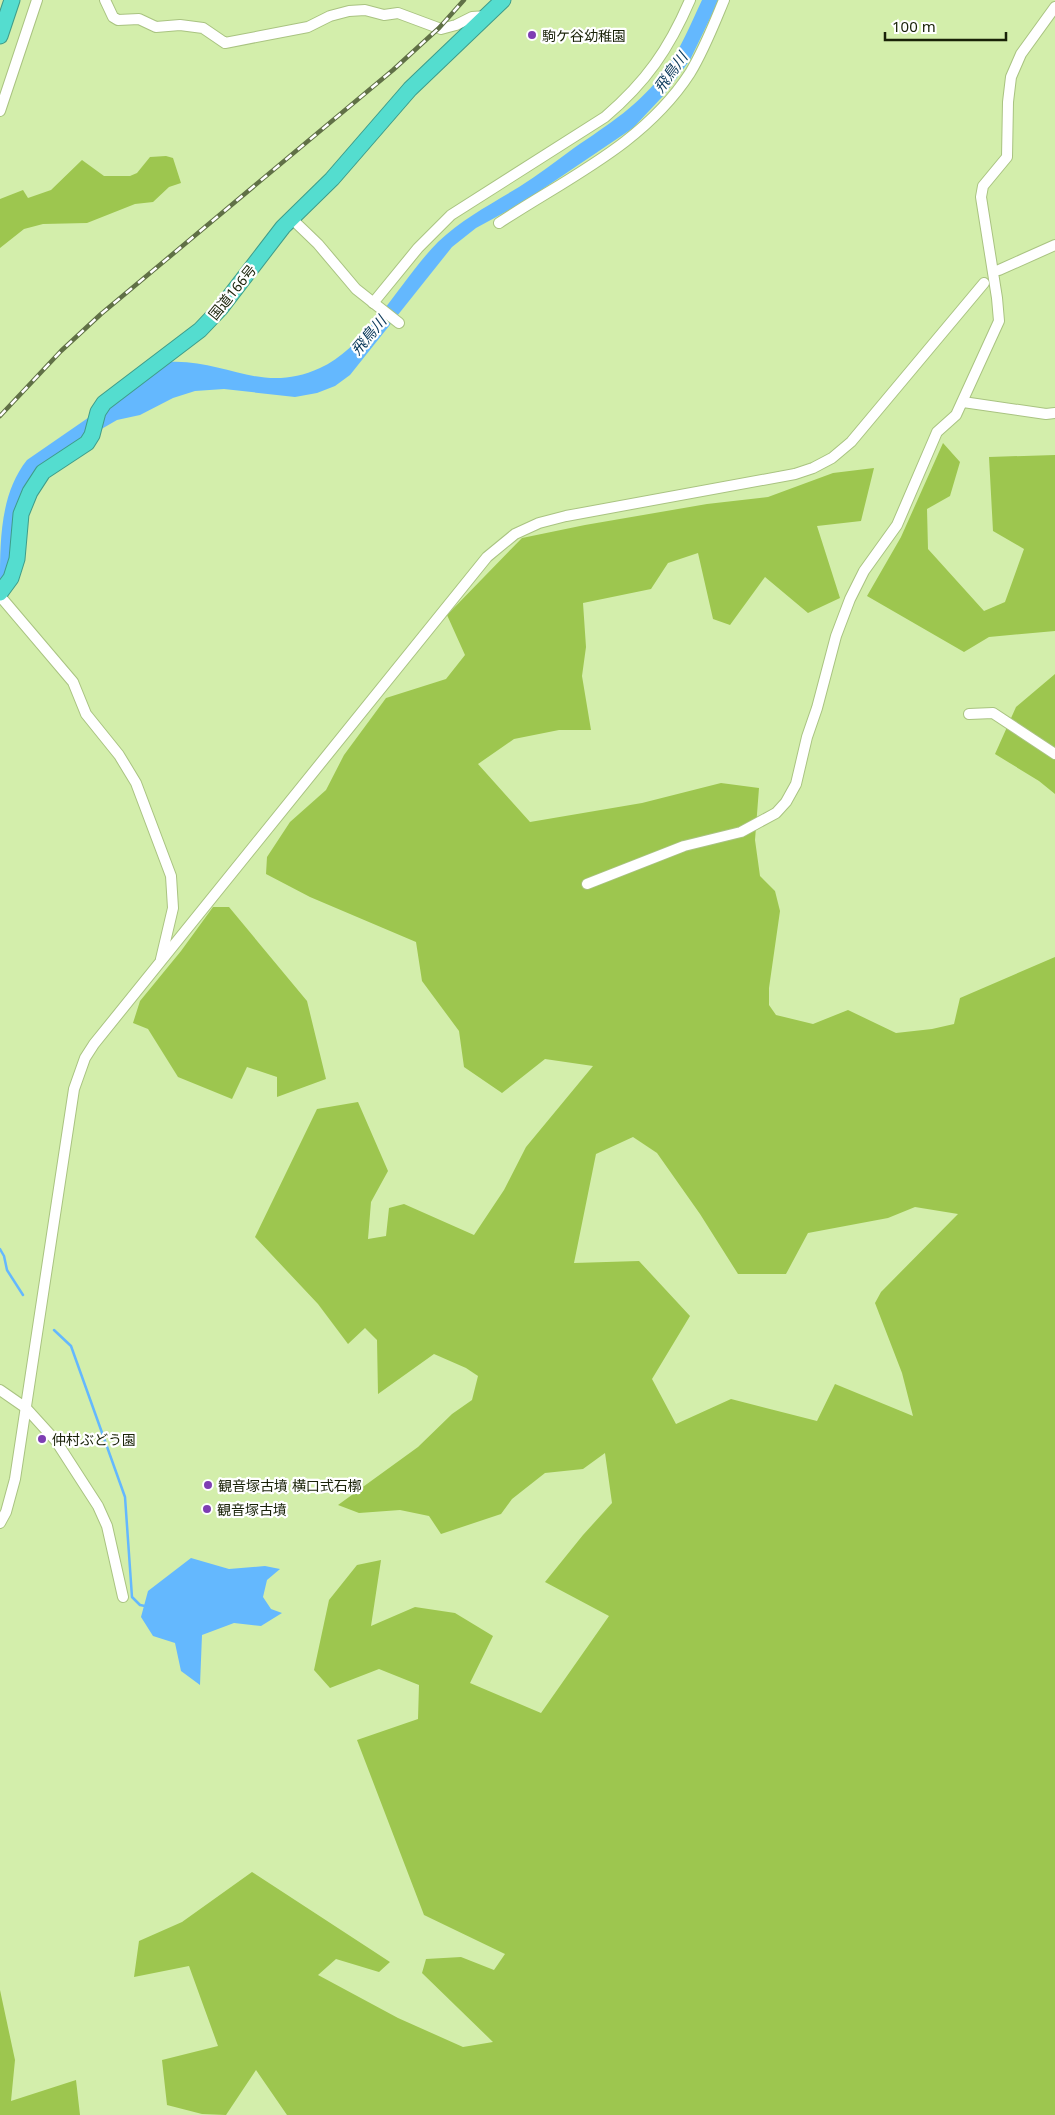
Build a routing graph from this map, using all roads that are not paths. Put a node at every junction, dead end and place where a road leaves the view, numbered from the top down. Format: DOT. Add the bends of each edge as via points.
graph roads {
  1 [pos="6,0"];
  2 [pos="12,0"];
  3 [pos="37,0"];
  4 [pos="105,0"];
  5 [pos="503,0"];
  6 [pos="690,0"];
  7 [pos="724,0"];
  8 [pos="1055,7"];
  9 [pos="488,16"];
  10 [pos="0,18"];
  11 [pos="0,36"];
  12 [pos="0,111"];
  13 [pos="292,219"];
  14 [pos="499,223"];
  15 [pos="1055,245"];
  16 [pos="999,270"];
  17 [pos="984,283"];
  18 [pos="377,306"];
  19 [pos="397,321"];
  20 [pos="963,402"];
  21 [pos="1055,413"];
  22 [pos="0,595"];
  23 [pos="969,714"];
  24 [pos="1055,754"];
  25 [pos="587,884"];
  26 [pos="160,961"];
  27 [pos="0,1390"];
  28 [pos="26,1408"];
  29 [pos="0,1523"];
  30 [pos="123,1597"];
  1 -- 10 [label="highway"];
  2 -- 11 [label="highway"];
  3 -- 12 [label="street"];
  4 -- 9 [label="street" via="113,17 118,20 139,19 156,27 180,25 203,28 225,43 308,27 330,16 365,10 384,15 398,13 441,29 472,17"];
  5 -- 9 [label="highway, 国道166号"];
  6 -- 18 [label="street" via="676,33 655,66 625,100 605,117 451,216 418,248"];
  7 -- 14 [label="street" via="691,71 661,110 609,155"];
  8 -- 20 [label="street" via="1021,54 1011,77 1007,157 983,186 980,197 999,321"];
  9 -- 13 [label="highway, 国道166号" via="410,89"];
  13 -- 18 [label="street" via="356,289"];
  13 -- 22 [label="highway, 国道166号" via="200,330 104,403 87,443 43,472 21,514 17,559 11,578"];
  15 -- 16 [label="street"];
  17 -- 26 [label="street" via="851,442 814,468 772,480 551,519 515,534 487,557"];
  18 -- 19 [label="street"];
  20 -- 21 [label="street"];
  20 -- 25 [label="street" via="956,416 938,432 897,525 864,571 850,599 806,737 796,784 786,802 776,813 741,832 684,846"];
  22 -- 26 [label="street" via="73,682 86,714 119,755 136,783 171,876 173,908"];
  23 -- 24 [label="street" via="993,713"];
  26 -- 28 [label="street" via="94,1044 85,1058 74,1089"];
  27 -- 28 [label="street"];
  28 -- 29 [label="street" via="16,1479"];
  28 -- 30 [label="street" via="65,1454 98,1506 107,1526"];
}
